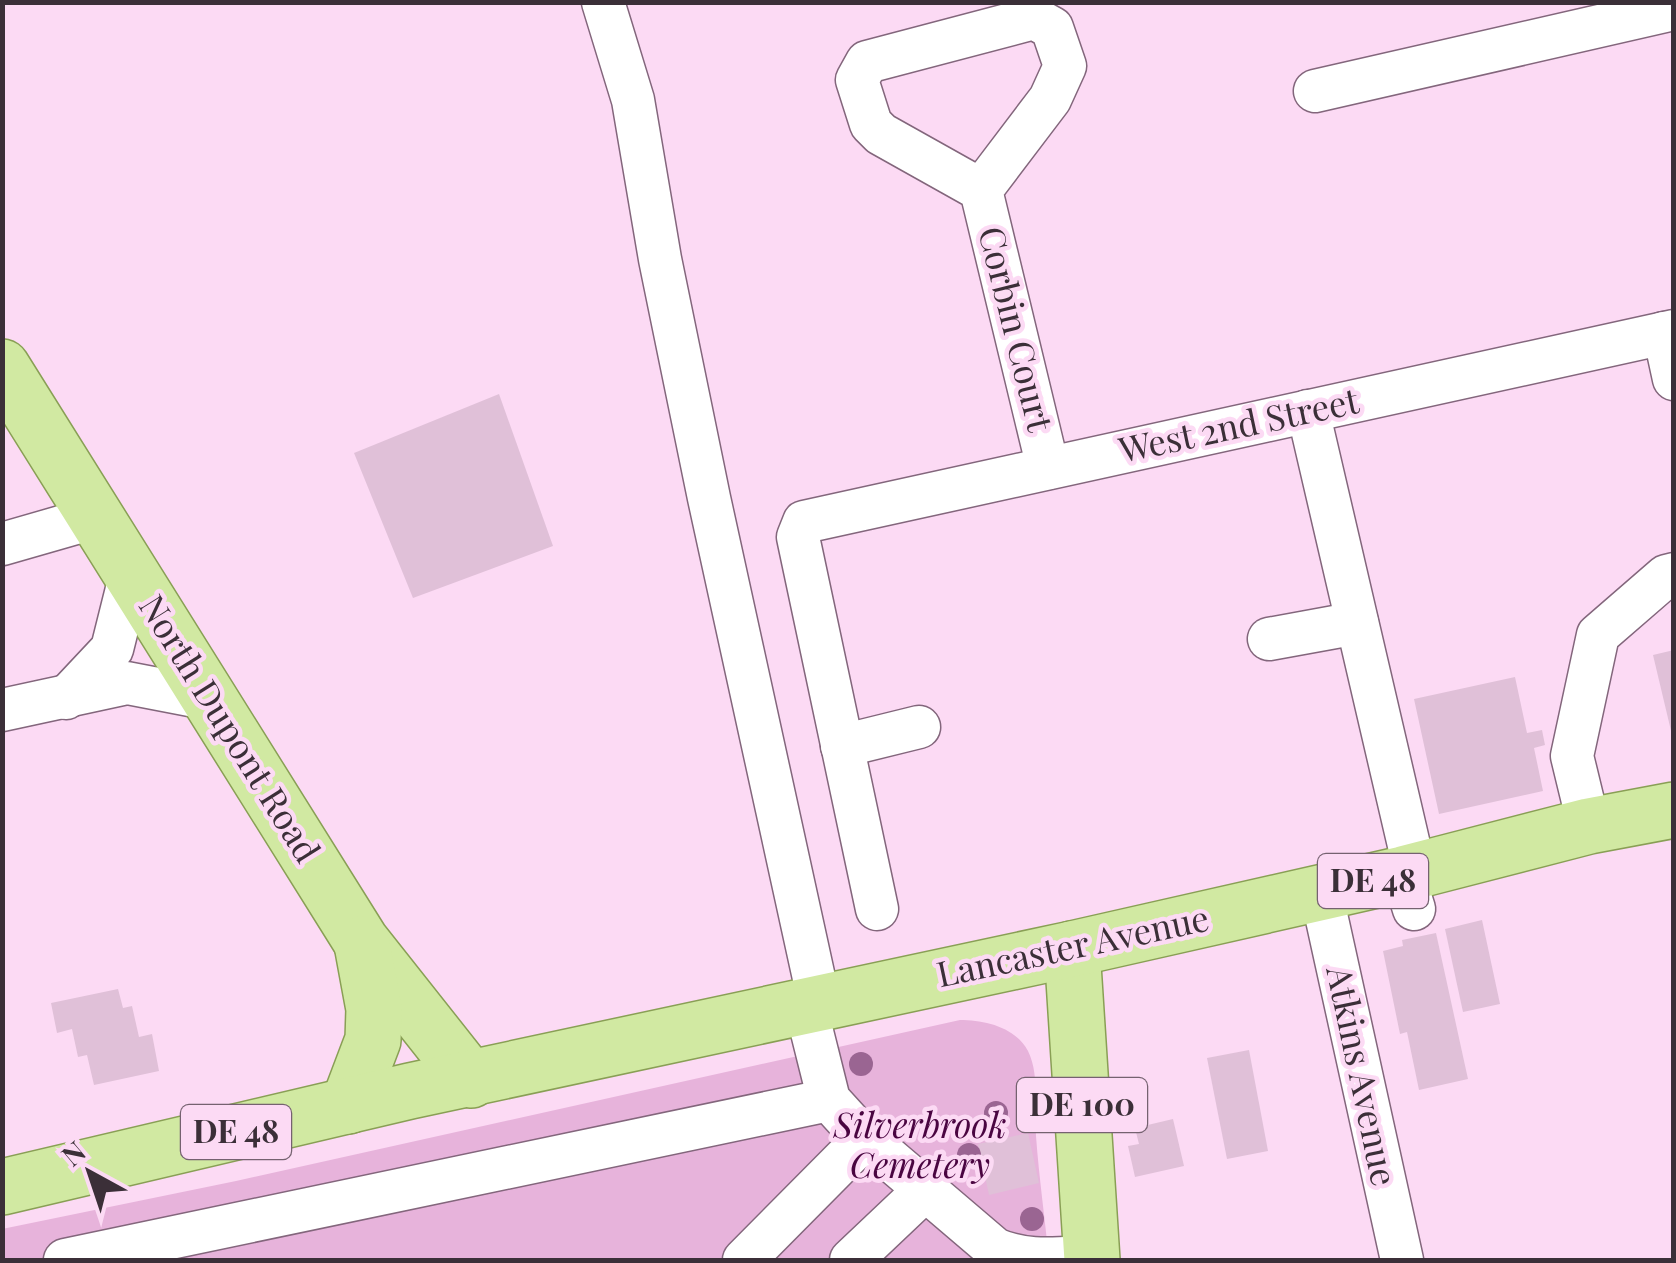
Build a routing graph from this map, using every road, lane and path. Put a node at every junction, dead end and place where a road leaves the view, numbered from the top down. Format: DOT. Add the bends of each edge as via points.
graph roads {
  1 [pos="603,2"];
  2 [pos="1674,9"];
  3 [pos="1591,14"];
  4 [pos="1315,91"];
  5 [pos="981,190"];
  6 [pos="1669,332"];
  7 [pos="2,367"];
  8 [pos="1674,378"];
  9 [pos="1308,412"];
  10 [pos="1048,468"];
  11 [pos="96,518"];
  12 [pos="2,544"];
  13 [pos="131,574"];
  14 [pos="1674,574"];
  15 [pos="1357,623"];
  16 [pos="1269,639"];
  17 [pos="66,698"];
  18 [pos="210,699"];
  19 [pos="2,710"];
  20 [pos="919,728"];
  21 [pos="842,746"];
  22 [pos="1674,810"];
  23 [pos="1588,826"];
  24 [pos="1411,885"];
  25 [pos="1321,892"];
  26 [pos="877,908"];
  27 [pos="361,941"];
  28 [pos="1072,949"];
  29 [pos="812,1002"];
  30 [pos="471,1080"];
  31 [pos="828,1100"];
  32 [pos="348,1106"];
  33 [pos="865,1138"];
  34 [pos="2,1187"];
  35 [pos="926,1189"];
  36 [pos="997,1254"];
  37 [pos="1092,1258"];
  38 [pos="65,1260"];
  39 [pos="744,1260"];
  40 [pos="852,1260"];
  41 [pos="1402,1260"];
  1 -- 29 [label="street" via="634,100 708,498 796,887"];
  2 -- 3 [label="street"];
  3 -- 4 [label="street"];
  5 -- 5 [label="street, Corbin Court" via="881,134 871,124 857,80 866,62 1034,18 1052,28 1064,66 1050,100"];
  5 -- 10 [label="street, Corbin Court"];
  6 -- 8 [label="street"];
  6 -- 9 [label="street, West 2nd Street"];
  7 -- 11 [label="main road, North Dupont Road"];
  9 -- 10 [label="street, West 2nd Street"];
  9 -- 15 [label="street"];
  10 -- 21 [label="street, West 2nd Street" via="804,522 798,537"];
  11 -- 12 [label="street"];
  11 -- 13 [label="main road, North Dupont Road"];
  13 -- 17 [label="street" via="112,649"];
  13 -- 18 [label="main road, North Dupont Road"];
  14 -- 23 [label="street" via="1598,635 1572,756"];
  15 -- 16 [label="street"];
  15 -- 24 [label="street"];
  17 -- 18 [label="street" via="127,683"];
  17 -- 19 [label="street"];
  18 -- 27 [label="main road, North Dupont Road"];
  20 -- 21 [label="street"];
  21 -- 26 [label="street"];
  22 -- 23 [label="main road, Lancaster Avenue / DE 48"];
  23 -- 24 [label="main road, Lancaster Avenue / DE 48"];
  24 -- 25 [label="main road, Lancaster Avenue / DE 48"];
  25 -- 28 [label="main road, Lancaster Avenue / DE 48"];
  25 -- 41 [label="street, Atkins Avenue"];
  27 -- 30 [label="main road, North Dupont Road"];
  27 -- 32 [label="main road" via="373,1040"];
  28 -- 29 [label="main road, Lancaster Avenue / DE 48"];
  28 -- 37 [label="main road, DE 100"];
  29 -- 30 [label="main road, Lancaster Avenue / DE 48"];
  29 -- 31 [label="street"];
  30 -- 32 [label="main road, DE 48"];
  31 -- 33 [label="street"];
  31 -- 38 [label="street"];
  32 -- 34 [label="main road, DE 48"];
  33 -- 35 [label="street"];
  33 -- 39 [label="street"];
  35 -- 36 [label="street"];
  35 -- 40 [label="street"];
  36 -- 37 [label="street"];
}
